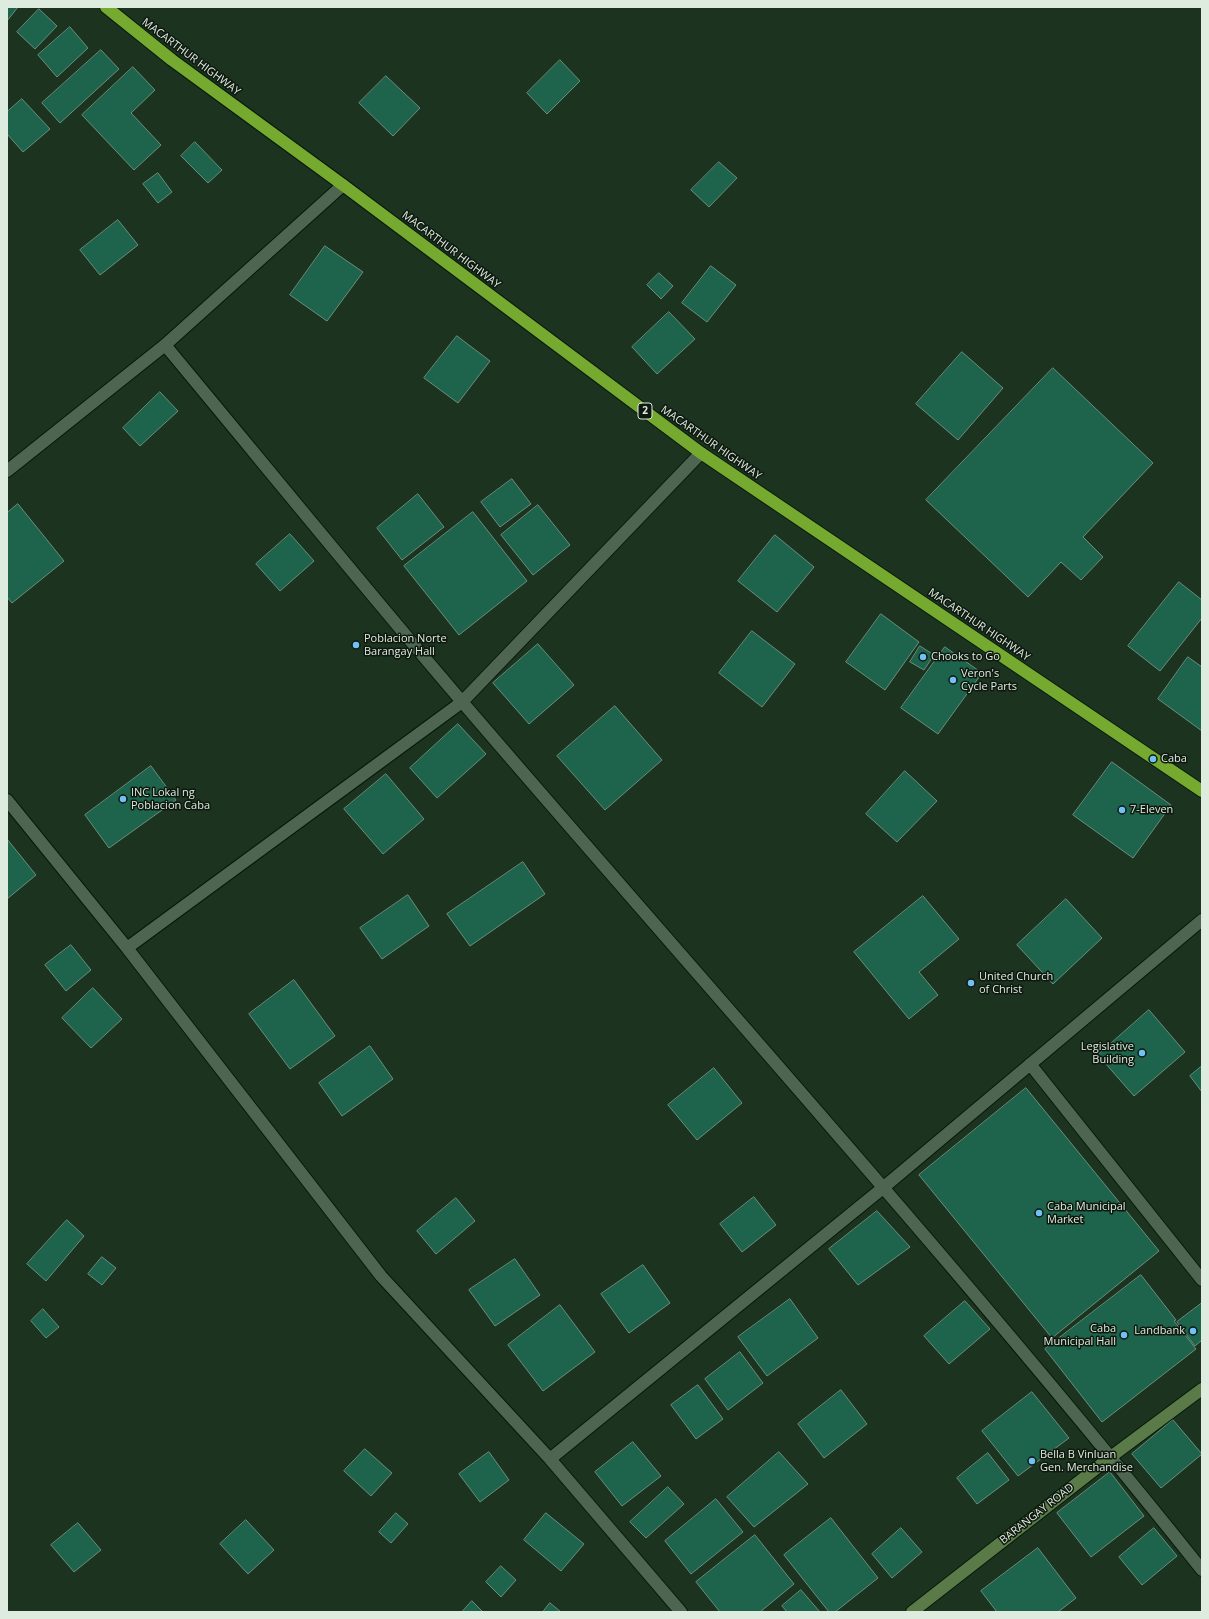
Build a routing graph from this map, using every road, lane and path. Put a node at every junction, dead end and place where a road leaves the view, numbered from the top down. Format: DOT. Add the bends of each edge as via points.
graph roads {
  1 [pos="106,7"];
  2 [pos="343,185"];
  3 [pos="164,345"];
  4 [pos="701,453"];
  5 [pos="7,471"];
  6 [pos="462,702"];
  7 [pos="1202,791"];
  8 [pos="7,800"];
  9 [pos="1202,920"];
  10 [pos="127,948"];
  11 [pos="1030,1064"];
  12 [pos="884,1187"];
  13 [pos="1202,1280"];
  14 [pos="1202,1389"];
  15 [pos="1112,1456"];
  16 [pos="550,1459"];
  17 [pos="1202,1570"];
  18 [pos="681,1612"];
  19 [pos="912,1612"];
  1 -- 2 [label="highway, MACARTHUR HIGHWAY / 2" via="172,60"];
  2 -- 3 [label="street"];
  2 -- 4 [label="highway, MACARTHUR HIGHWAY / 2"];
  3 -- 5 [label="street"];
  3 -- 6 [label="street"];
  4 -- 6 [label="street"];
  4 -- 7 [label="highway, MACARTHUR HIGHWAY / 2"];
  6 -- 10 [label="street"];
  6 -- 12 [label="street"];
  8 -- 10 [label="street"];
  9 -- 11 [label="street"];
  10 -- 16 [label="street" via="381,1276"];
  11 -- 12 [label="street"];
  11 -- 13 [label="street"];
  12 -- 15 [label="street"];
  12 -- 16 [label="street"];
  14 -- 15 [label="street, BARANGAY ROAD"];
  15 -- 17 [label="street"];
  15 -- 19 [label="street, BARANGAY ROAD"];
  16 -- 18 [label="street"];
}
